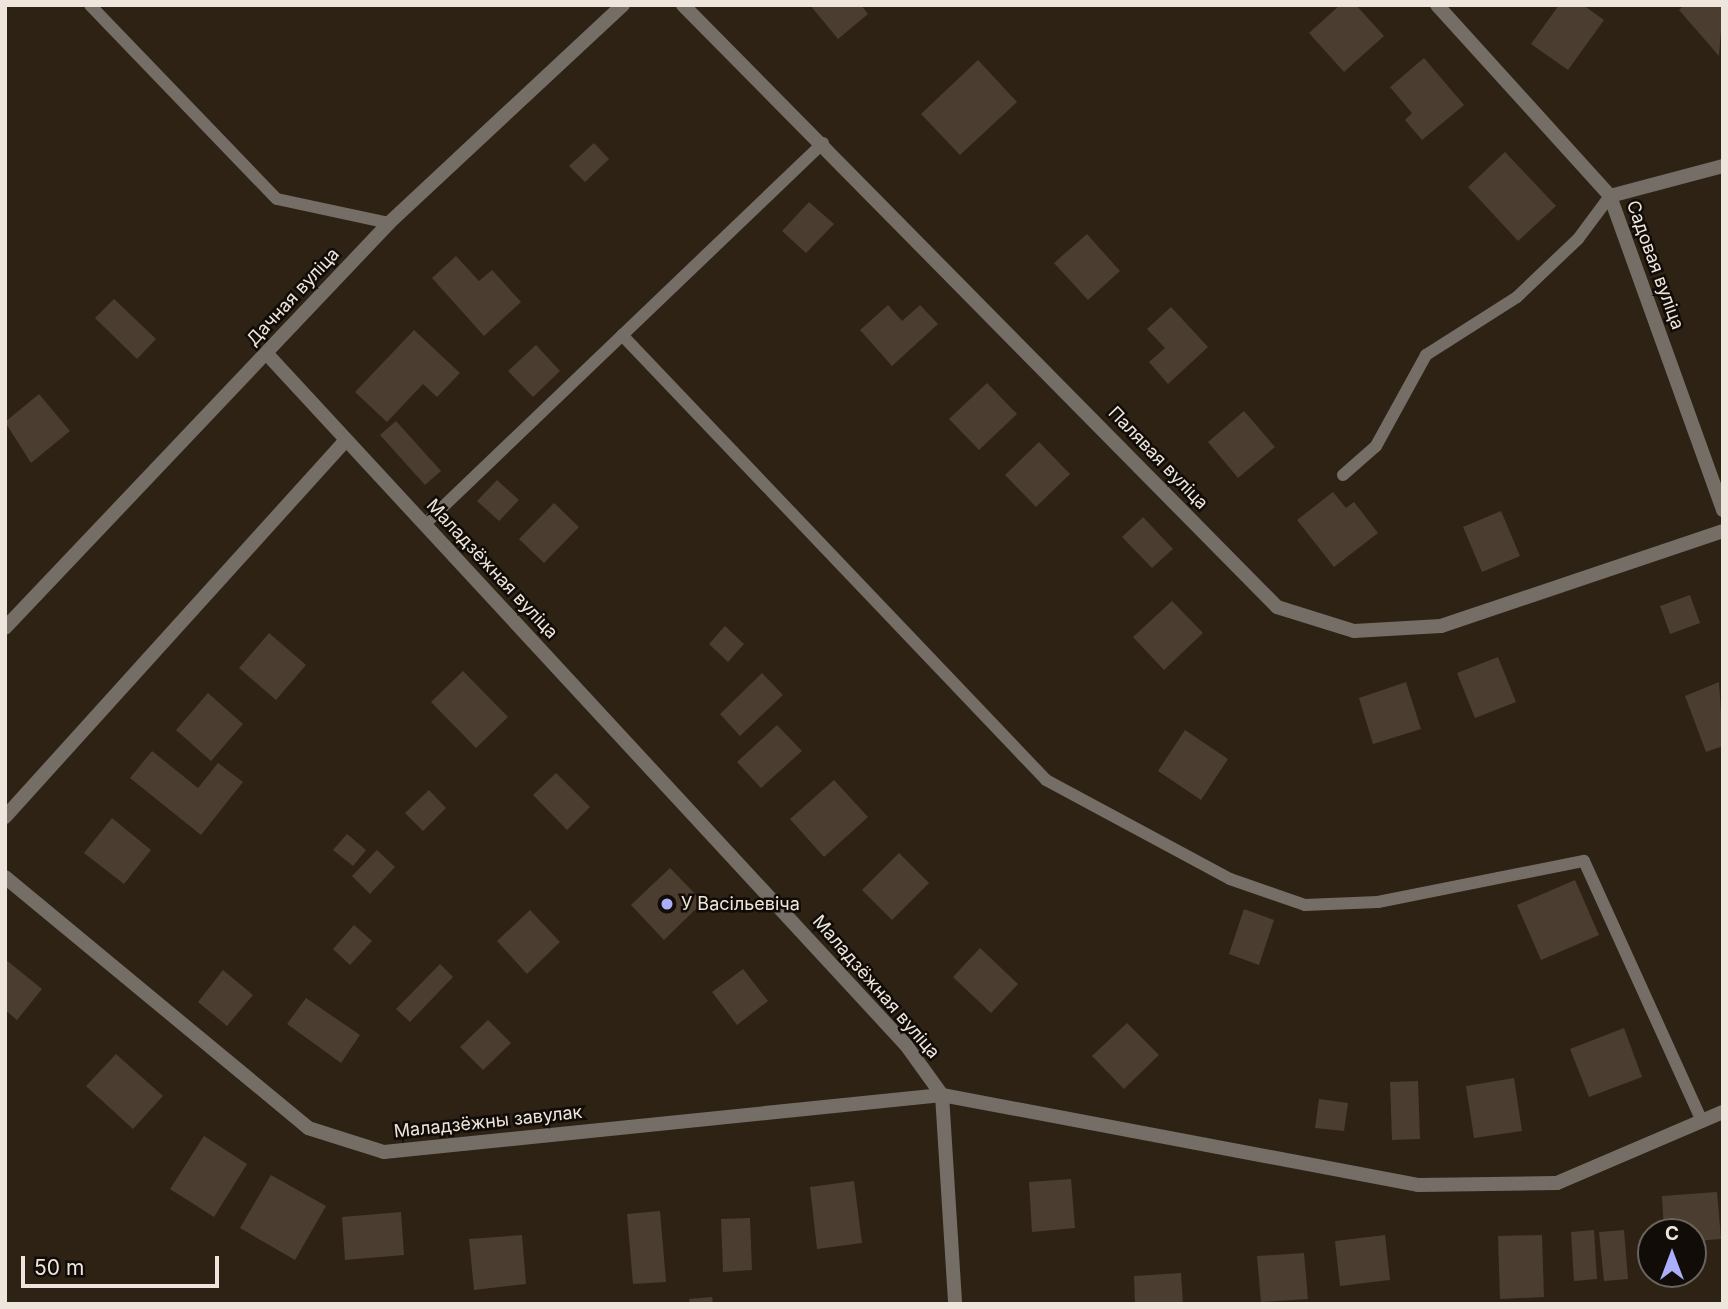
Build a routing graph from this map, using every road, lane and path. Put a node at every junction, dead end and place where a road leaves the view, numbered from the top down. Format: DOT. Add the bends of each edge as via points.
graph roads {
  1 [pos="90,5"];
  2 [pos="623,5"];
  3 [pos="683,5"];
  4 [pos="1437,5"];
  5 [pos="823,143"];
  6 [pos="1723,166"];
  7 [pos="1610,196"];
  8 [pos="389,223"];
  9 [pos="622,335"];
  10 [pos="267,354"];
  11 [pos="346,440"];
  12 [pos="1343,475"];
  13 [pos="1723,510"];
  14 [pos="425,524"];
  15 [pos="1723,531"];
  16 [pos="5,628"];
  17 [pos="5,817"];
  18 [pos="5,877"];
  19 [pos="942,1095"];
  20 [pos="1723,1112"];
  21 [pos="1703,1121"];
  22 [pos="955,1304"];
  1 -- 8 [label="lane" via="277,198"];
  2 -- 8 [label="street, Дачная вуліца"];
  3 -- 5 [label="street, Палявая вуліца"];
  4 -- 7 [label="street, Садовая вуліца"];
  5 -- 9 [label="lane"];
  5 -- 15 [label="street, Палявая вуліца" via="1277,607 1354,631 1441,626"];
  6 -- 7 [label="street"];
  7 -- 12 [label="lane" via="1578,239 1517,297 1426,355 1376,446"];
  7 -- 13 [label="street, Садовая вуліца"];
  8 -- 10 [label="street, Дачная вуліца"];
  9 -- 14 [label="lane"];
  9 -- 21 [label="lane" via="1058,786 1230,879 1305,905 1378,902 1584,861"];
  10 -- 11 [label="street, Маладзёжная вуліца"];
  10 -- 16 [label="street, Дачная вуліца"];
  11 -- 14 [label="street, Маладзёжная вуліца"];
  11 -- 17 [label="street"];
  14 -- 19 [label="street, Маладзёжная вуліца" via="906,1045"];
  18 -- 19 [label="street, Маладзёжны завулак" via="307,1128 384,1152"];
  19 -- 21 [label="street" via="1418,1185 1557,1183"];
  19 -- 22 [label="street"];
  20 -- 21 [label="street"];
}
